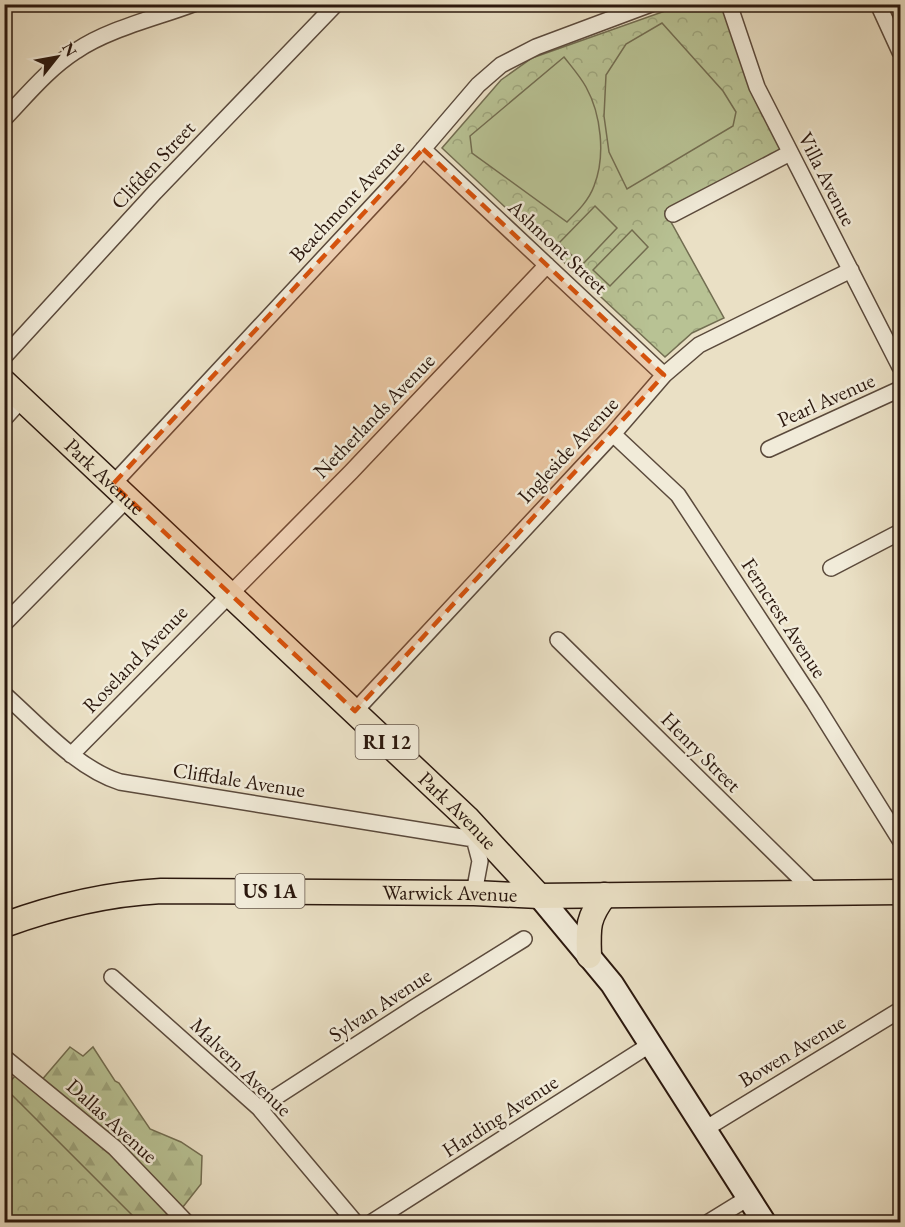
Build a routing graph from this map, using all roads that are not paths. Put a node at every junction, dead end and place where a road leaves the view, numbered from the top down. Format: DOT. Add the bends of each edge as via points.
graph roads {
  1 [pos="193,4"];
  2 [pos="336,4"];
  3 [pos="651,4"];
  4 [pos="729,4"];
  5 [pos="878,4"];
  6 [pos="900,52"];
  7 [pos="4,119"];
  8 [pos="423,149"];
  9 [pos="790,153"];
  10 [pos="673,214"];
  11 [pos="547,265"];
  12 [pos="851,270"];
  13 [pos="4,357"];
  14 [pos="900,367"];
  15 [pos="664,375"];
  16 [pos="4,382"];
  17 [pos="900,389"];
  18 [pos="22,399"];
  19 [pos="4,418"];
  20 [pos="613,435"];
  21 [pos="769,449"];
  22 [pos="120,491"];
  23 [pos="900,532"];
  24 [pos="831,568"];
  25 [pos="229,593"];
  26 [pos="4,624"];
  27 [pos="558,640"];
  28 [pos="4,694"];
  29 [pos="355,711"];
  30 [pos="71,755"];
  31 [pos="471,829"];
  32 [pos="900,840"];
  33 [pos="900,892"];
  34 [pos="474,893"];
  35 [pos="815,893"];
  36 [pos="605,895"];
  37 [pos="539,896"];
  38 [pos="4,925"];
  39 [pos="524,939"];
  40 [pos="590,956"];
  41 [pos="112,977"];
  42 [pos="900,1010"];
  43 [pos="651,1044"];
  44 [pos="4,1057"];
  45 [pos="259,1108"];
  46 [pos="705,1129"];
  47 [pos="748,1197"];
  48 [pos="186,1222"];
  49 [pos="355,1222"];
  50 [pos="372,1222"];
  51 [pos="709,1222"];
  52 [pos="764,1222"];
  1 -- 7 [label="street" via="78,50 54,67"];
  2 -- 13 [label="street, Clifden Street" via="155,192"];
  3 -- 8 [label="street, Beachmont Avenue" via="536,47 501,65 478,85"];
  4 -- 9 [label="street, Villa Avenue" via="757,87"];
  5 -- 6 [label="street"];
  8 -- 11 [label="street, Ashmont Street"];
  8 -- 22 [label="street, Beachmont Avenue"];
  9 -- 10 [label="street"];
  9 -- 12 [label="street, Villa Avenue"];
  11 -- 15 [label="street, Ashmont Street"];
  11 -- 25 [label="street, Netherlands Avenue" via="351,472"];
  12 -- 14 [label="street, Villa Avenue"];
  12 -- 15 [label="street, Ingleside Avenue" via="699,345"];
  15 -- 20 [label="street, Ingleside Avenue"];
  16 -- 18 [label="main road, Park Avenue / RI 12"];
  17 -- 21 [label="street, Pearl Avenue"];
  18 -- 19 [label="street"];
  18 -- 22 [label="main road, Park Avenue / RI 12"];
  20 -- 29 [label="street, Ingleside Avenue"];
  20 -- 32 [label="street, Ferncrest Avenue" via="678,495"];
  22 -- 25 [label="main road, Park Avenue / RI 12"];
  22 -- 26 [label="street, Beachmont Avenue"];
  23 -- 24 [label="street"];
  25 -- 29 [label="main road, Park Avenue / RI 12"];
  25 -- 30 [label="street, Roseland Avenue"];
  27 -- 35 [label="street, Henry Street"];
  28 -- 30 [label="street, Cliffdale Avenue"];
  29 -- 31 [label="main road, Park Avenue / RI 12"];
  30 -- 31 [label="street, Cliffdale Avenue" via="120,782"];
  31 -- 34 [label="street" via="480,861"];
  31 -- 37 [label="main road, Park Avenue / RI 12"];
  33 -- 35 [label="main road, Warwick Avenue / US 1A"];
  34 -- 37 [label="main road, Warwick Avenue / US 1A"];
  34 -- 38 [label="main road, Warwick Avenue / US 1A" via="148,891 78,902"];
  35 -- 36 [label="main road, Warwick Avenue / US 1A"];
  36 -- 37 [label="main road, Warwick Avenue / US 1A"];
  36 -- 40 [label="main road" via="593,910 588,926"];
  37 -- 40 [label="main road, Park Avenue / RI 12"];
  39 -- 45 [label="street, Sylvan Avenue"];
  40 -- 43 [label="main road, Park Avenue / RI 12"];
  41 -- 45 [label="street, Malvern Avenue"];
  42 -- 46 [label="street, Bowen Avenue"];
  43 -- 46 [label="main road, Park Avenue / RI 12"];
  43 -- 50 [label="street, Harding Avenue"];
  44 -- 48 [label="street, Dallas Avenue" via="115,1148"];
  45 -- 49 [label="street, Malvern Avenue"];
  46 -- 47 [label="main road, Park Avenue / RI 12"];
  47 -- 51 [label="street"];
  47 -- 52 [label="main road, Park Avenue / RI 12"];
}
